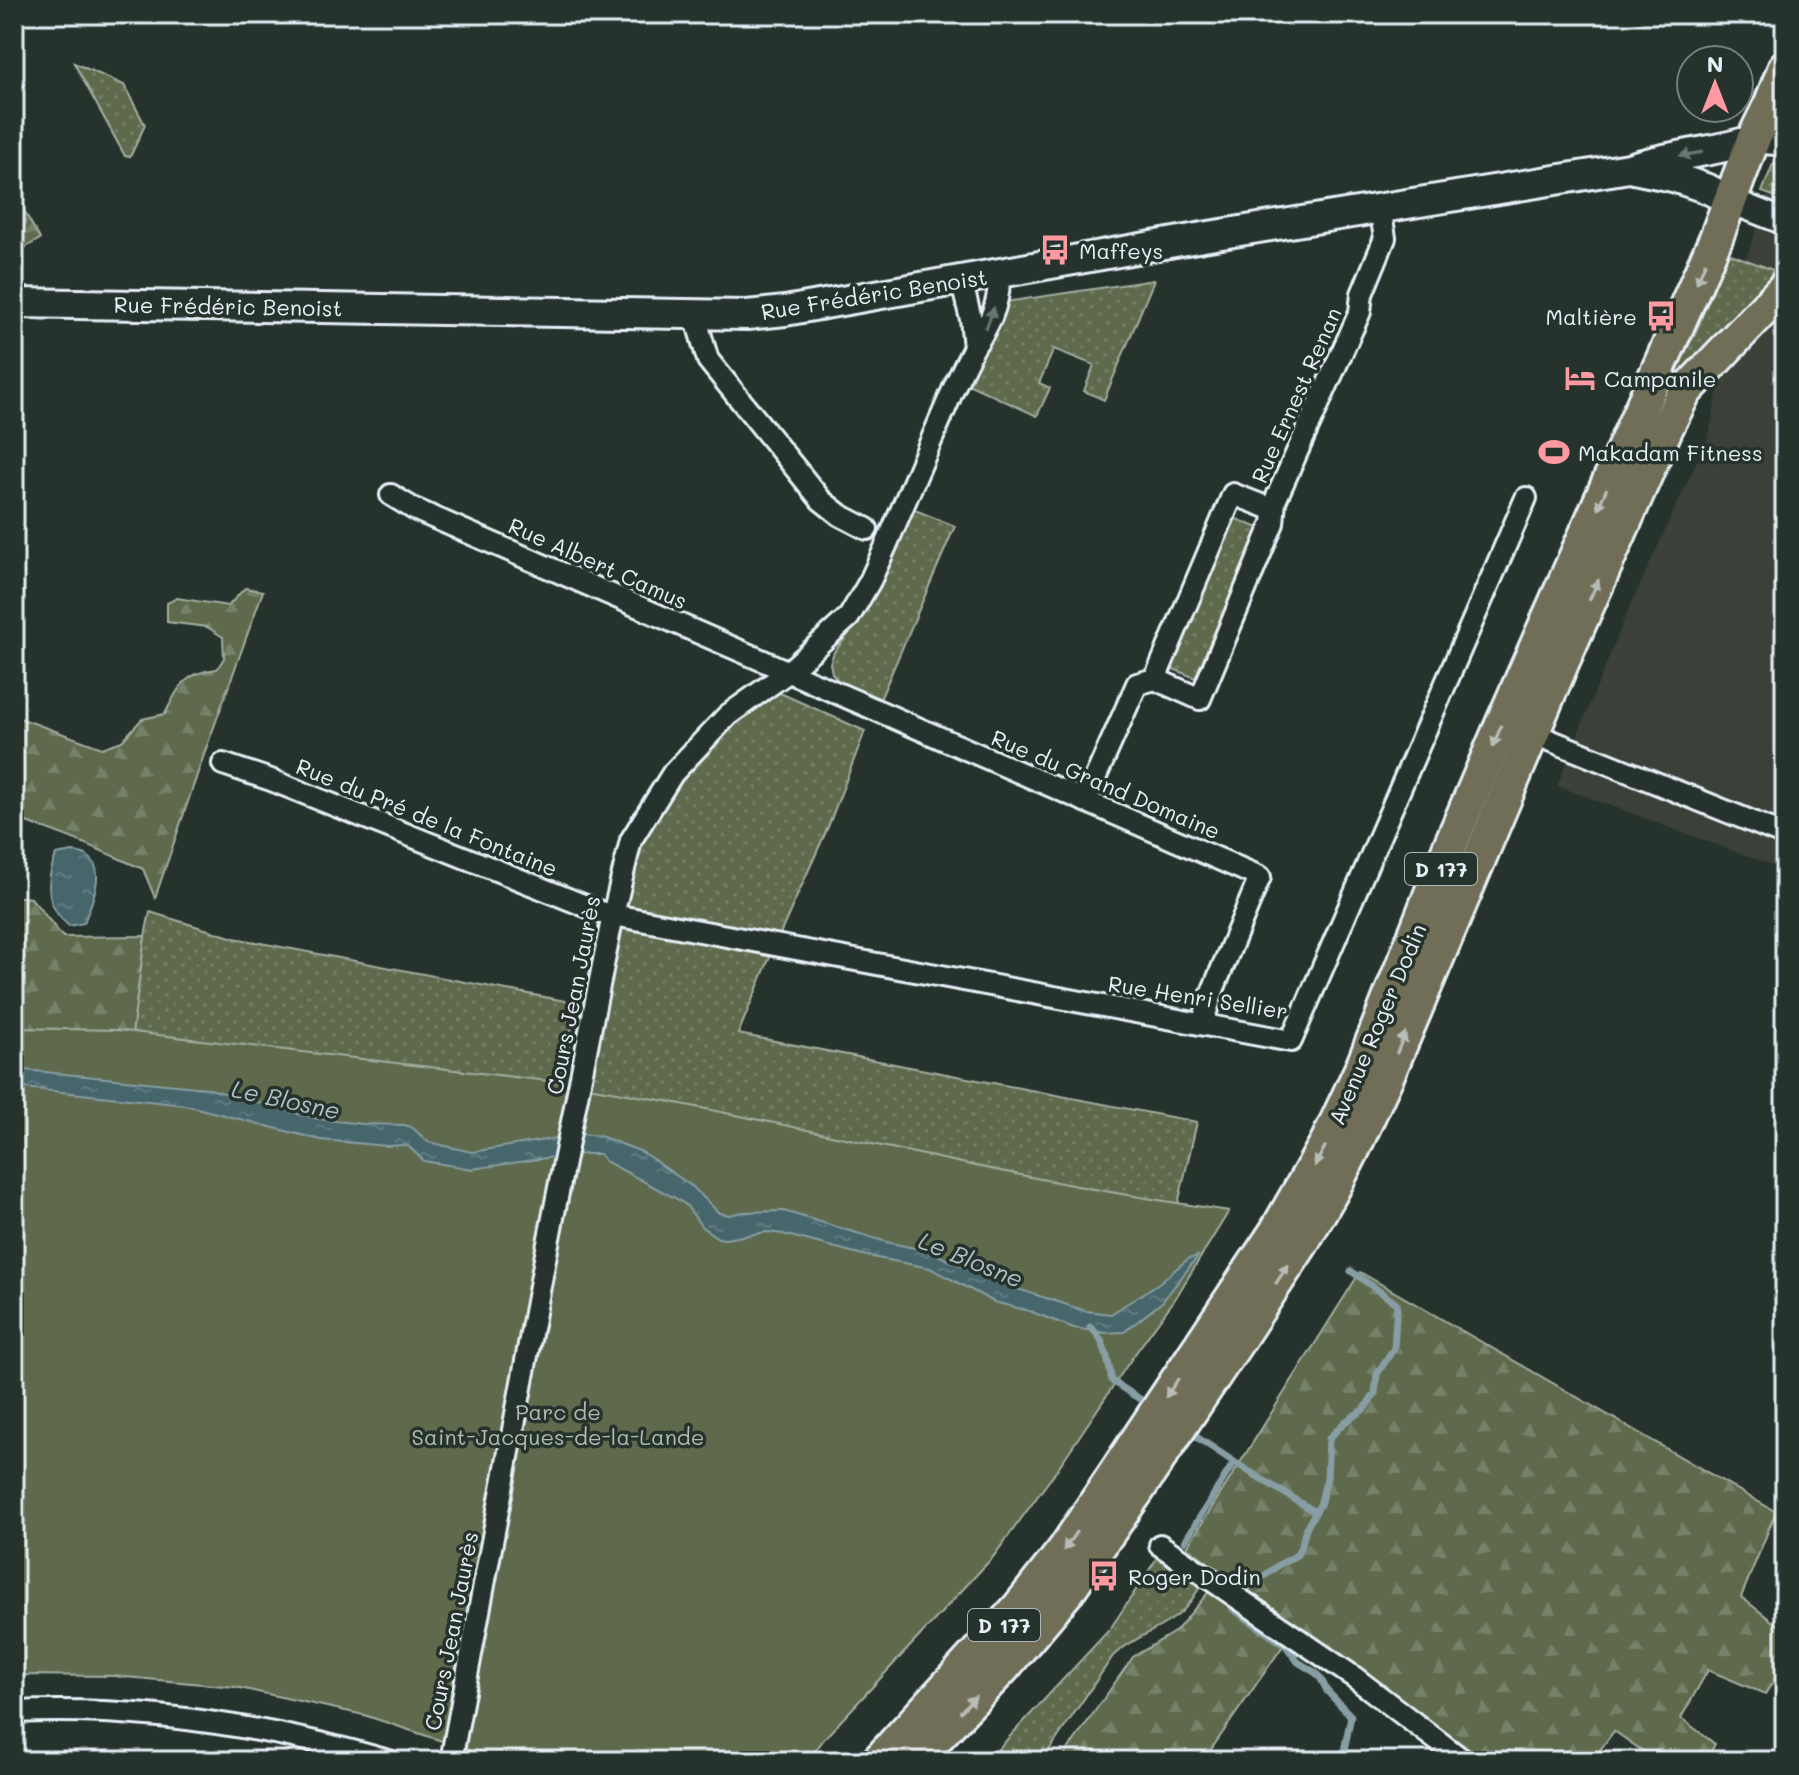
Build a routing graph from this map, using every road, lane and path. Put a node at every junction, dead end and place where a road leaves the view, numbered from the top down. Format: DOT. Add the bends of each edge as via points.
graph roads {
  1 [pos="1785,67"];
  2 [pos="1753,140"];
  3 [pos="1785,146"];
  4 [pos="1629,168"];
  5 [pos="1731,201"];
  6 [pos="1380,208"];
  7 [pos="1785,222"];
  8 [pos="998,273"];
  9 [pos="961,280"];
  10 [pos="1785,287"];
  11 [pos="14,303"];
  12 [pos="699,313"];
  13 [pos="974,347"];
  14 [pos="391,495"];
  15 [pos="1526,498"];
  16 [pos="1274,510"];
  17 [pos="867,529"];
  18 [pos="788,672"];
  19 [pos="1155,679"];
  20 [pos="1532,733"];
  21 [pos="223,764"];
  22 [pos="1085,801"];
  23 [pos="1785,835"];
  24 [pos="613,915"];
  25 [pos="1202,1024"];
  26 [pos="1227,1331"];
  27 [pos="1126,1483"];
  28 [pos="1160,1545"];
  29 [pos="14,1712"];
  30 [pos="389,1761"];
  31 [pos="451,1761"];
  32 [pos="878,1761"];
  33 [pos="914,1761"];
  34 [pos="1464,1761"];
  1 -- 2 [label="main road, Avenue Roger Dodin / D 177"];
  2 -- 3 [label="street"];
  2 -- 4 [label="main road, Rue Frédéric Benoist, one-way"];
  2 -- 5 [label="main road, Avenue Roger Dodin / D 177"];
  4 -- 5 [label="main road, Rue Frédéric Benoist" via="1673,177"];
  4 -- 6 [label="main road, Rue Frédéric Benoist"];
  5 -- 7 [label="street"];
  5 -- 26 [label="main road, Avenue Roger Dodin / D 177, one-way" via="1449,848 1363,1065"];
  6 -- 8 [label="main road, Rue Frédéric Benoist"];
  6 -- 16 [label="street, Rue Ernest Renan" via="1385,238 1360,312"];
  8 -- 9 [label="main road, Rue Frédéric Benoist"];
  13 -- 8 [label="street, Cours Jean Jaurès, one-way" via="998,298"];
  9 -- 12 [label="main road, Rue Frédéric Benoist" via="785,311"];
  9 -- 13 [label="street"];
  20 -- 10 [label="main road, Avenue Roger Dodin / D 177, one-way" via="1684,393"];
  11 -- 12 [label="main road, Rue Frédéric Benoist"];
  12 -- 17 [label="street" via="708,360 821,500"];
  13 -- 18 [label="street, Cours Jean Jaurès" via="870,581 849,617"];
  14 -- 18 [label="street, Rue Albert Camus"];
  15 -- 25 [label="street, Rue Henri Sellier" via="1291,1041"];
  16 -- 19 [label="street, Rue Ernest Renan" via="1233,494"];
  16 -- 19 [label="street, Rue Ernest Renan" via="1200,699"];
  18 -- 22 [label="street, Rue du Grand Domaine"];
  18 -- 24 [label="street, Cours Jean Jaurès" via="728,715 673,773 631,840"];
  19 -- 22 [label="street, Rue Ernest Renan" via="1137,684"];
  20 -- 23 [label="street"];
  26 -- 20 [label="main road, Avenue Roger Dodin / D 177, one-way" via="1302,1243 1352,1152"];
  21 -- 24 [label="street, Rue du Pré de la Fontaine"];
  22 -- 25 [label="street, Rue du Grand Domaine" via="1260,877"];
  24 -- 25 [label="street, Rue Henri Sellier"];
  24 -- 31 [label="street, Cours Jean Jaurès"];
  26 -- 27 [label="main road, Avenue Roger Dodin"];
  27 -- 32 [label="main road, Avenue Roger Dodin / D 177, one-way"];
  33 -- 27 [label="main road, Avenue Roger Dodin / D 177, one-way" via="1068,1591"];
  28 -- 34 [label="street" via="1354,1677"];
  29 -- 30 [label="street" via="204,1721"];
}
